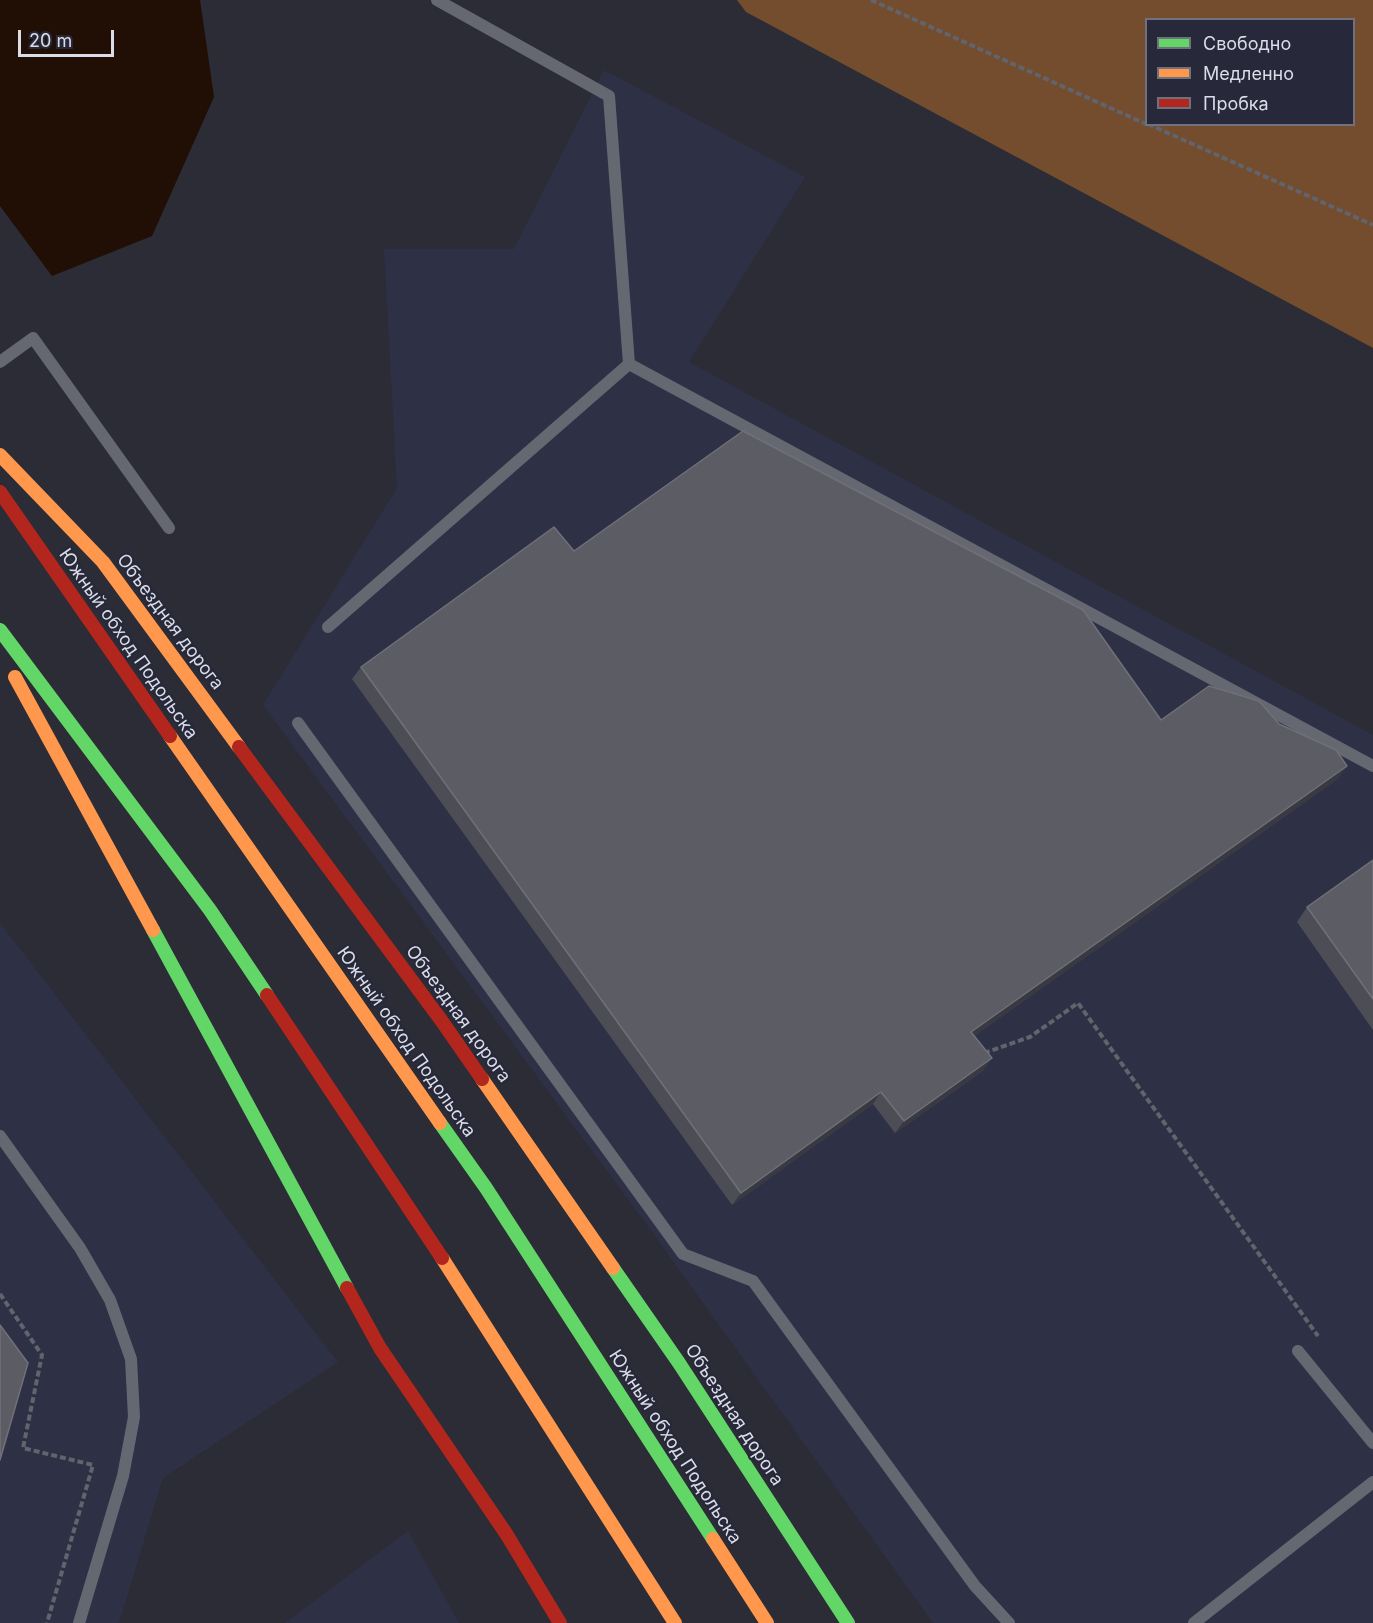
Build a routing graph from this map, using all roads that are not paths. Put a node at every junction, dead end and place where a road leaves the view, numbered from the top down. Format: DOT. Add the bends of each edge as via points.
graph roads {
  1 [pos="437,0"];
  2 [pos="0,362"];
  3 [pos="629,364"];
  4 [pos="0,455"];
  5 [pos="0,492"];
  6 [pos="169,528"];
  7 [pos="328,627"];
  8 [pos="0,630"];
  9 [pos="0,650"];
  10 [pos="298,723"];
  11 [pos="1373,766"];
  12 [pos="0,1136"];
  13 [pos="1298,1351"];
  14 [pos="1373,1443"];
  15 [pos="1373,1482"];
  16 [pos="79,1623"];
  17 [pos="560,1623"];
  18 [pos="675,1623"];
  19 [pos="767,1623"];
  20 [pos="848,1623"];
  21 [pos="1008,1623"];
  22 [pos="1194,1623"];
  1 -- 3 [label="lane" via="609,96"];
  2 -- 6 [label="lane" via="33,338"];
  3 -- 7 [label="lane"];
  3 -- 11 [label="lane"];
  4 -- 20 [label="main road, Объездная дорога" via="103,561 441,1020 679,1363"];
  5 -- 19 [label="main road, Южный обход Подольска" via="486,1188"];
  8 -- 18 [label="main road" via="210,910 476,1310"];
  9 -- 17 [label="main road" via="380,1348 507,1535"];
  10 -- 21 [label="lane" via="683,1254 753,1281 975,1586"];
  12 -- 16 [label="lane" via="85,1257 110,1300 131,1359 134,1417 123,1476"];
  13 -- 14 [label="lane"];
  15 -- 22 [label="lane"];
}
